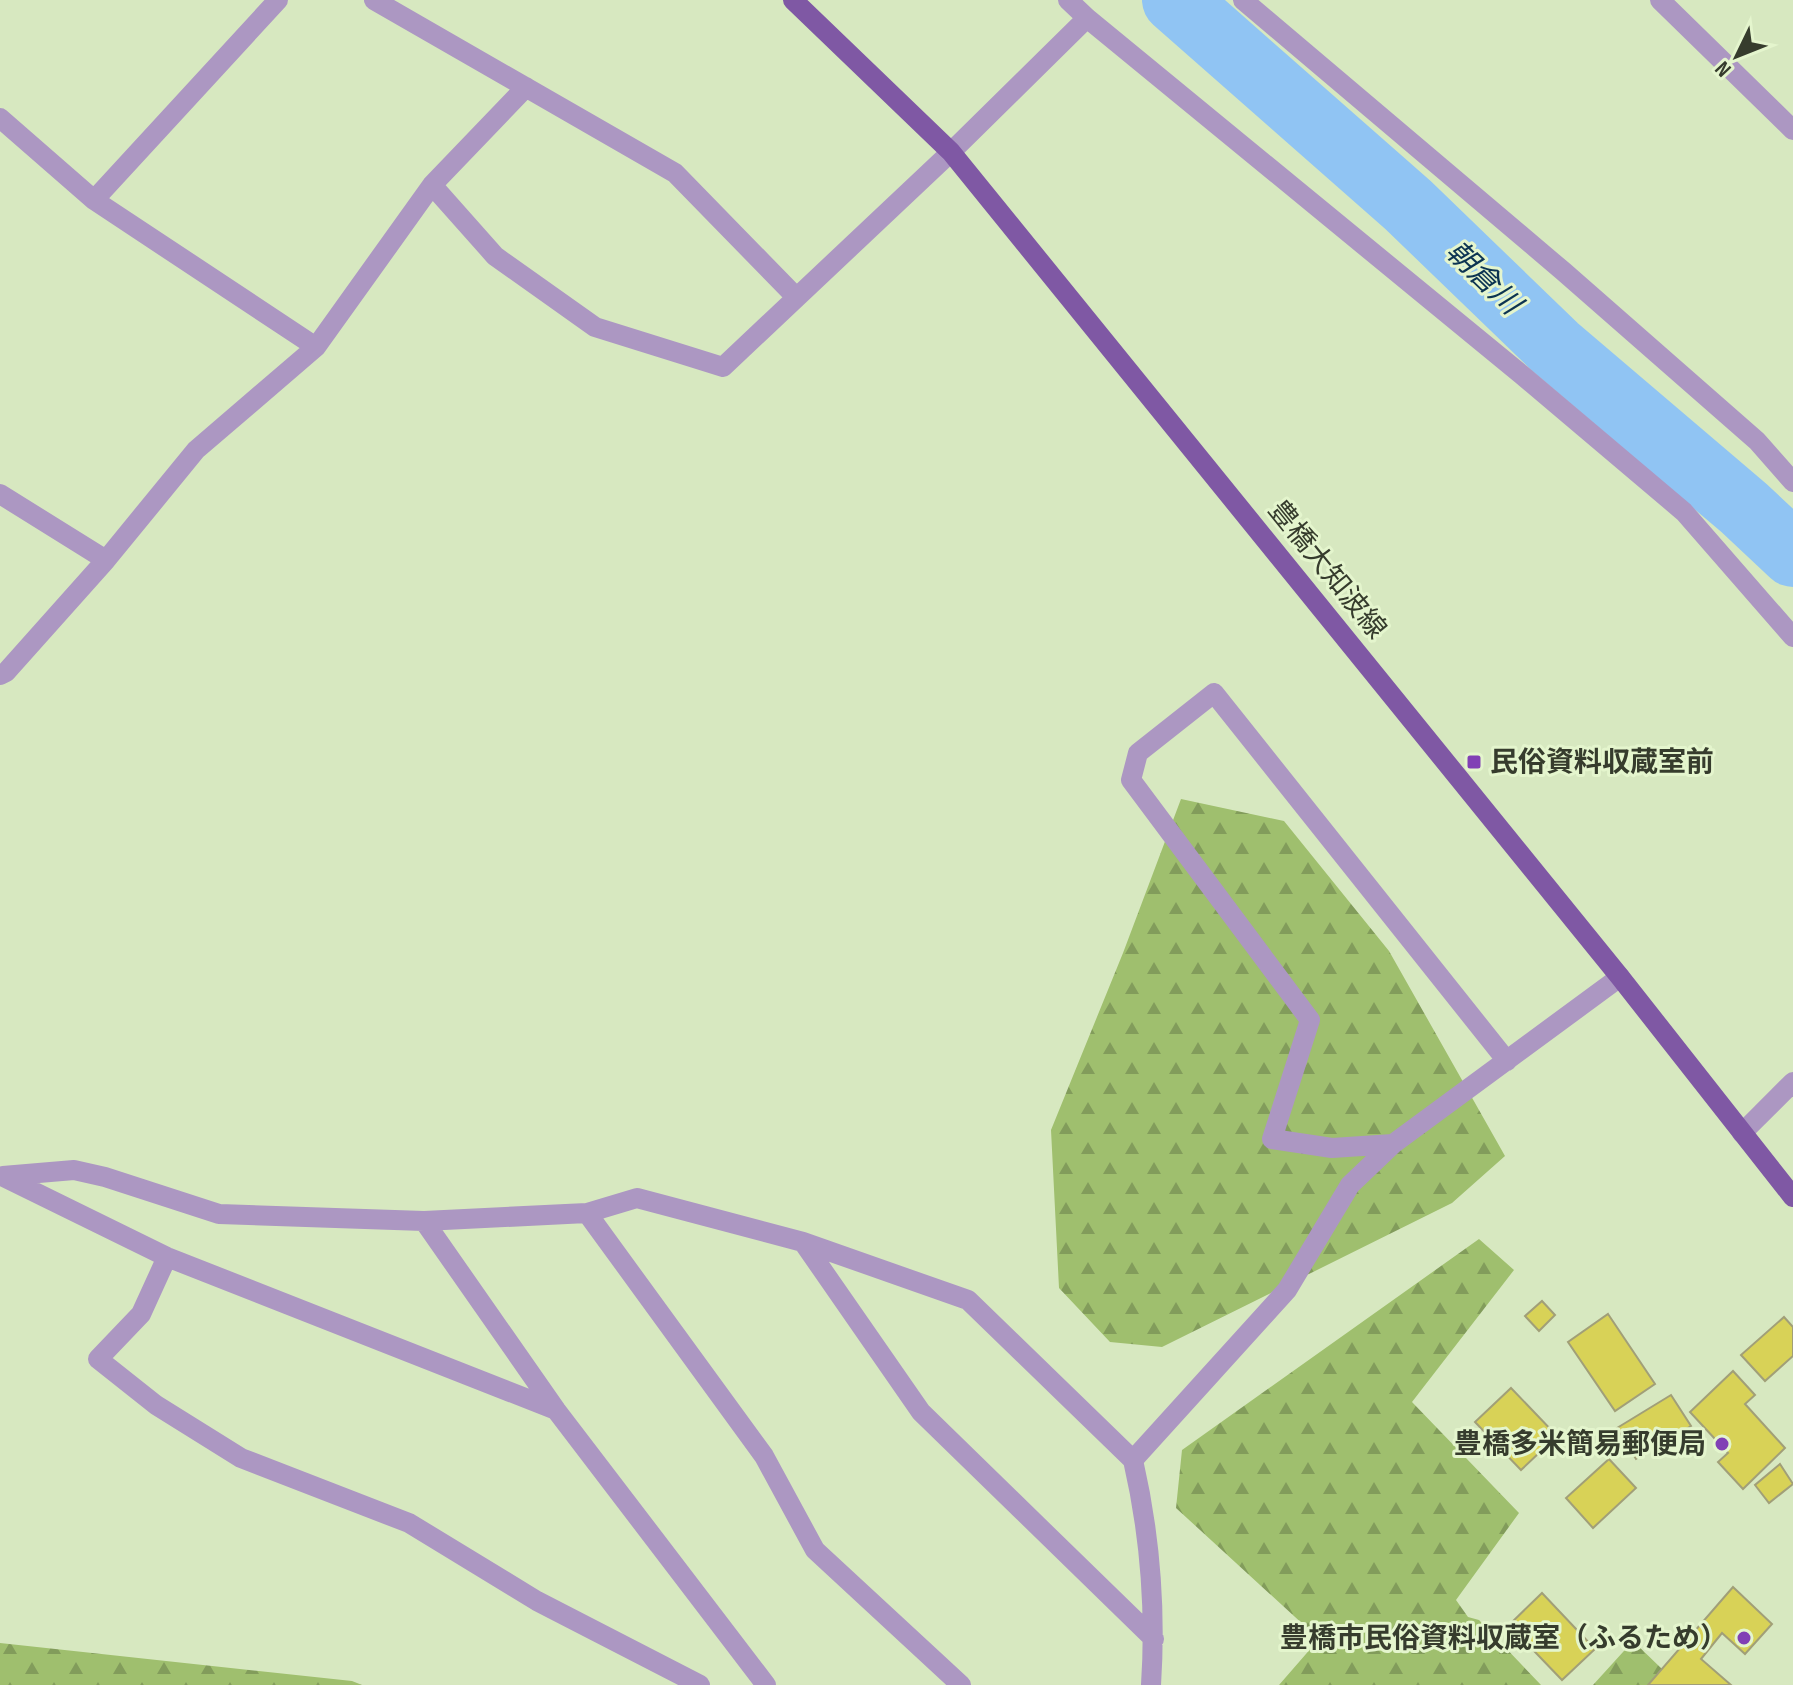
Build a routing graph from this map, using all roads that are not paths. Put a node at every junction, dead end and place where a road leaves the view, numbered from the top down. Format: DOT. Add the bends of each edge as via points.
graph roads {
  1 [pos="278,0"];
  2 [pos="374,0"];
  3 [pos="793,0"];
  4 [pos="1068,0"];
  5 [pos="1243,0"];
  6 [pos="1660,0"];
  7 [pos="1087,18"];
  8 [pos="526,87"];
  9 [pos="0,118"];
  10 [pos="1793,130"];
  11 [pos="951,152"];
  12 [pos="432,185"];
  13 [pos="94,200"];
  14 [pos="796,297"];
  15 [pos="316,347"];
  16 [pos="1793,482"];
  17 [pos="0,494"];
  18 [pos="106,560"];
  19 [pos="1793,637"];
  20 [pos="0,675"];
  21 [pos="1620,977"];
  22 [pos="1507,1061"];
  23 [pos="1793,1082"];
  24 [pos="1742,1133"];
  25 [pos="1393,1144"];
  26 [pos="1,1176"];
  27 [pos="1793,1197"];
  28 [pos="587,1213"];
  29 [pos="424,1221"];
  30 [pos="803,1242"];
  31 [pos="167,1257"];
  32 [pos="556,1410"];
  33 [pos="1133,1460"];
  34 [pos="1154,1639"];
  35 [pos="700,1685"];
  36 [pos="766,1685"];
  37 [pos="961,1685"];
  38 [pos="1151,1685"];
  1 -- 13 [label="street"];
  2 -- 8 [label="street"];
  3 -- 11 [label="main road, 豊橋大知波線"];
  4 -- 7 [label="street"];
  5 -- 16 [label="street" via="1586,291 1757,441"];
  6 -- 10 [label="street"];
  7 -- 11 [label="street"];
  7 -- 19 [label="street" via="1684,512"];
  8 -- 12 [label="street"];
  8 -- 14 [label="street" via="675,173"];
  9 -- 13 [label="street"];
  11 -- 14 [label="street"];
  11 -- 21 [label="main road, 豊橋大知波線"];
  12 -- 14 [label="street" via="495,256 595,327 723,367"];
  12 -- 15 [label="street"];
  13 -- 15 [label="street"];
  15 -- 18 [label="street" via="196,450"];
  17 -- 18 [label="street"];
  18 -- 20 [label="street"];
  21 -- 22 [label="street"];
  21 -- 24 [label="main road, 豊橋大知波線"];
  22 -- 25 [label="street"];
  22 -- 25 [label="street" via="1214,693 1138,753 1131,780 1310,1020 1272,1139 1332,1148"];
  23 -- 24 [label="street"];
  24 -- 27 [label="main road, 豊橋大知波線"];
  25 -- 33 [label="street" via="1350,1185 1287,1290"];
  26 -- 29 [label="street" via="74,1170 219,1214"];
  26 -- 31 [label="street"];
  28 -- 29 [label="street"];
  28 -- 30 [label="street" via="637,1198"];
  28 -- 37 [label="street" via="764,1456 815,1550"];
  29 -- 32 [label="street"];
  30 -- 33 [label="street" via="968,1300"];
  30 -- 34 [label="street" via="921,1412"];
  31 -- 32 [label="street"];
  31 -- 35 [label="street" via="141,1314 98,1359 156,1405 241,1458 409,1523 537,1601"];
  32 -- 36 [label="street"];
  33 -- 34 [label="street" via="1146,1517"];
  34 -- 38 [label="street"];
}
